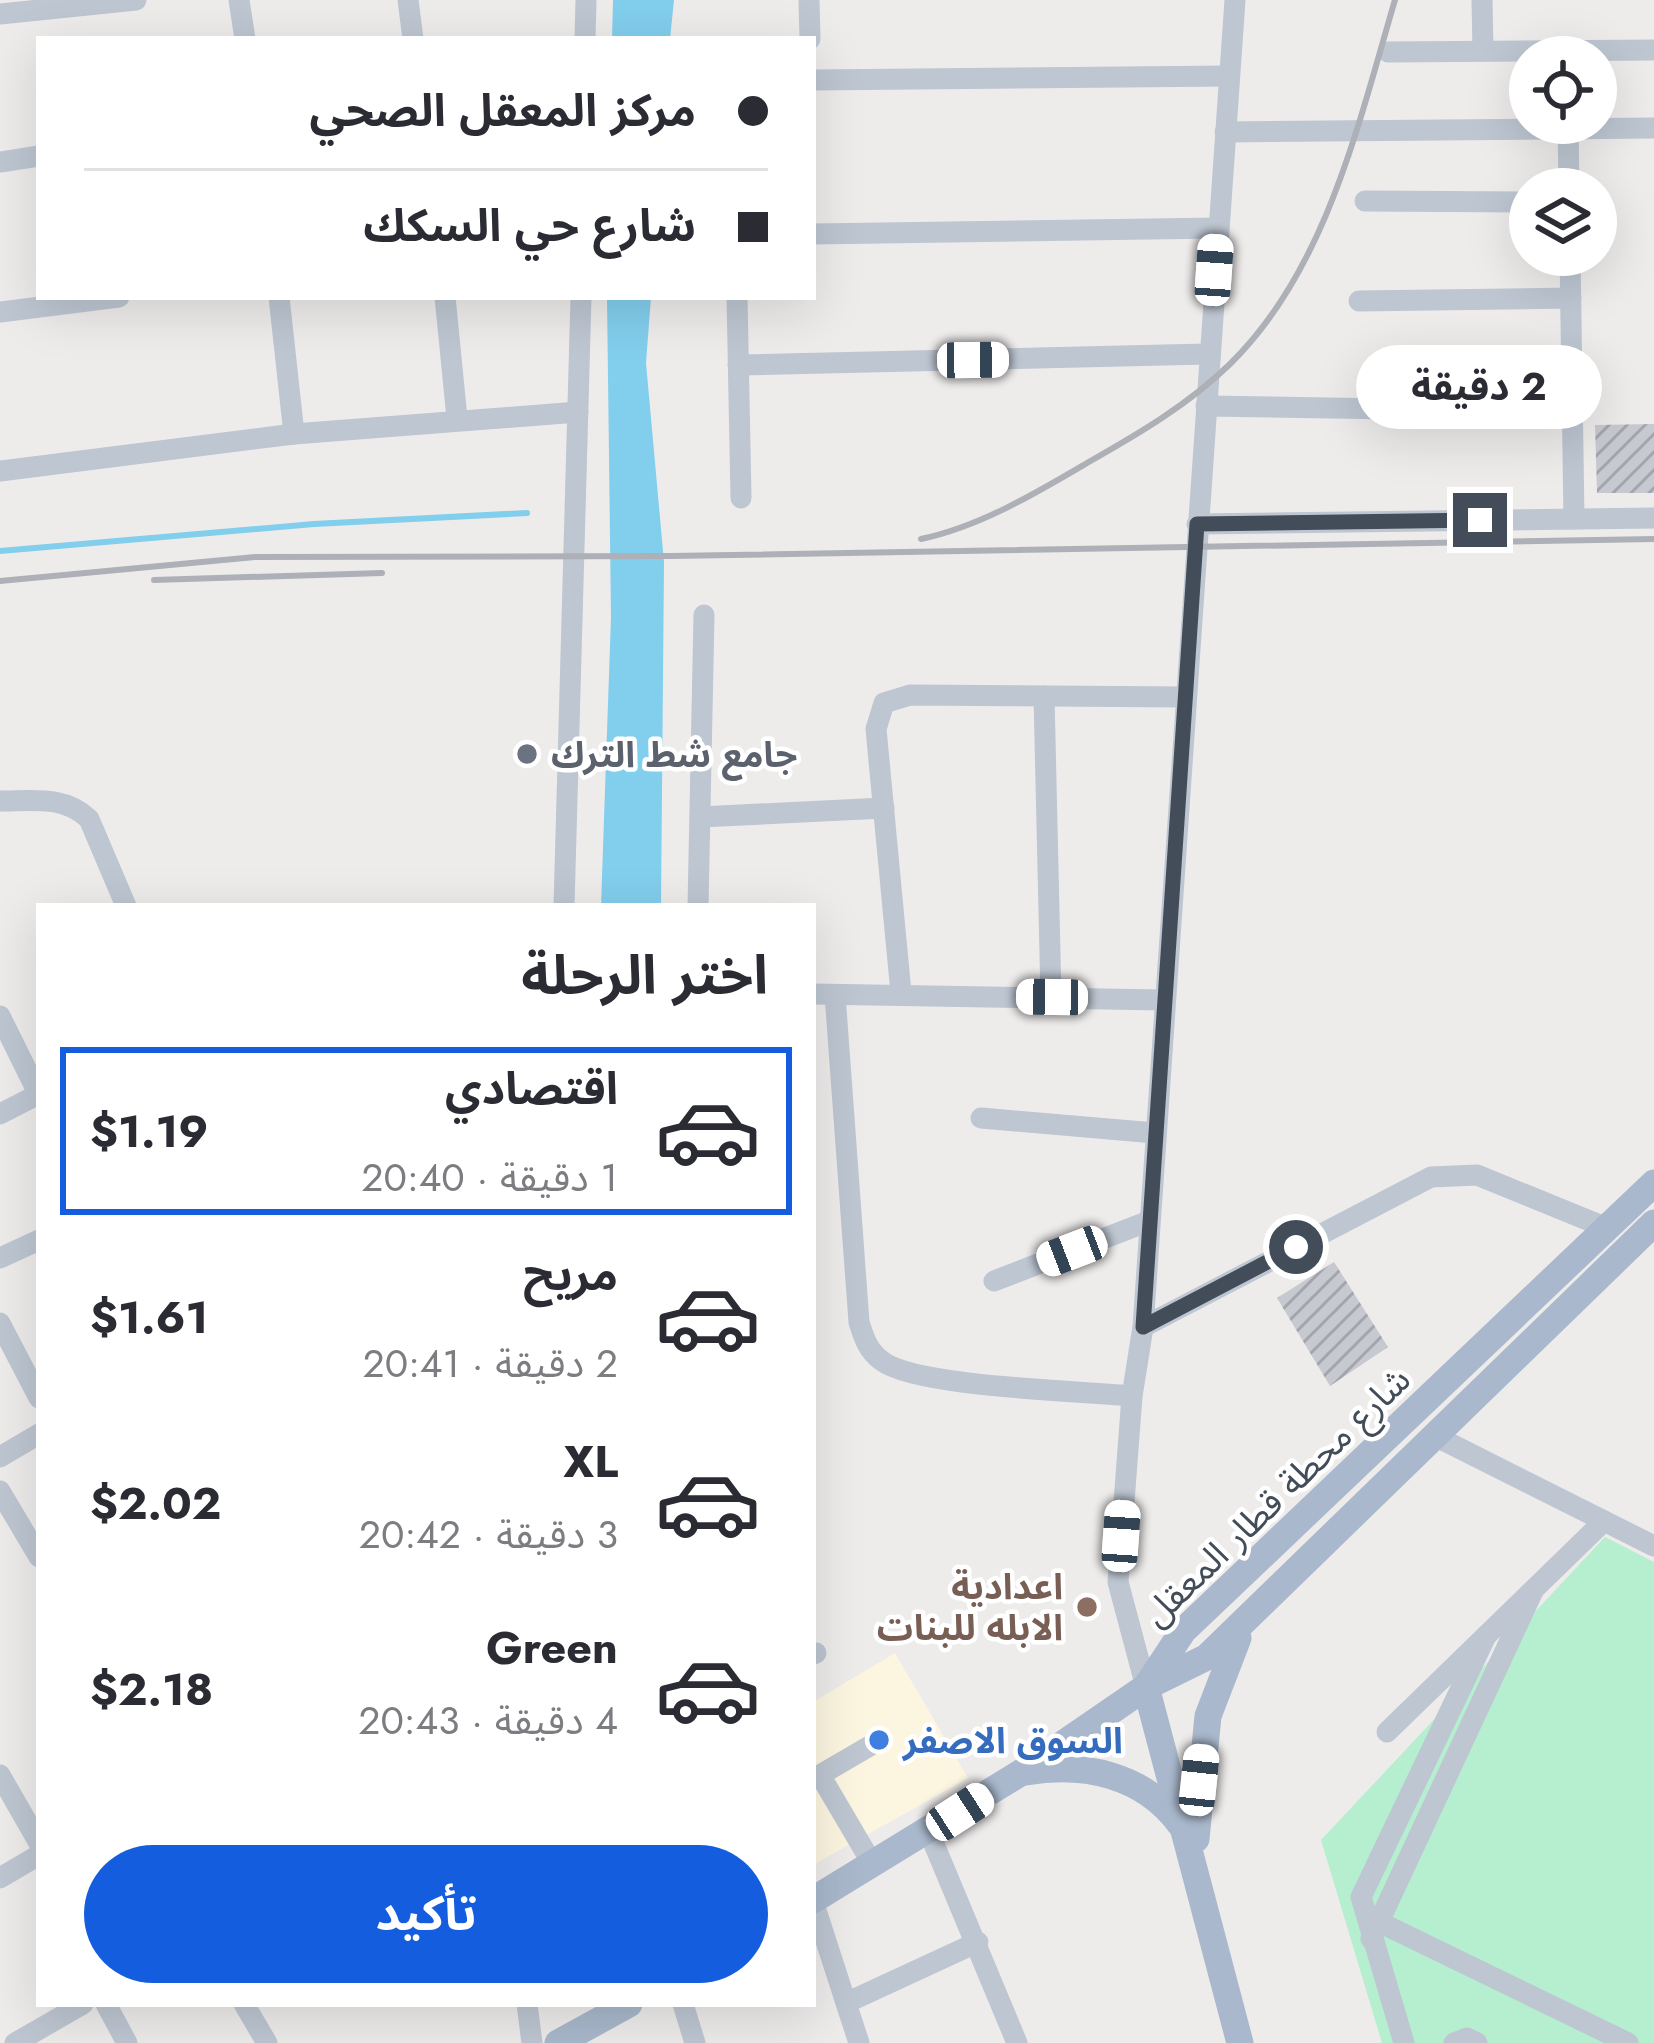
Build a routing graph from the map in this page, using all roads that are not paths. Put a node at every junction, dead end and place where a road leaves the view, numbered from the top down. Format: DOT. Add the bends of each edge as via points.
graph roads {
  1 [pos="136,0"];
  2 [pos="239,0"];
  3 [pos="408,0"];
  4 [pos="586,0"];
  5 [pos="809,0"];
  6 [pos="1235,0"];
  7 [pos="1482,0"];
  8 [pos="0,14"];
  9 [pos="245,36"];
  10 [pos="413,36"];
  11 [pos="585,36"];
  12 [pos="810,36"];
  13 [pos="1654,50"];
  14 [pos="1483,51"];
  15 [pos="1388,52"];
  16 [pos="1509,52"];
  17 [pos="1617,52"];
  18 [pos="1228,76"];
  19 [pos="816,80"];
  20 [pos="1509,127"];
  21 [pos="1617,127"];
  22 [pos="1654,128"];
  23 [pos="1225,132"];
  24 [pos="36,156"];
  25 [pos="0,162"];
  26 [pos="1365,201"];
  27 [pos="1509,202"];
  28 [pos="1217,228"];
  29 [pos="816,233"];
  30 [pos="1570,276"];
  31 [pos="1571,298"];
  32 [pos="97,300"];
  33 [pos="279,300"];
  34 [pos="445,300"];
  35 [pos="581,300"];
  36 [pos="736,300"];
  37 [pos="1359,301"];
  38 [pos="0,313"];
  39 [pos="1207,354"];
  40 [pos="739,365"];
  41 [pos="1206,406"];
  42 [pos="578,412"];
  43 [pos="1573,412"];
  44 [pos="457,418"];
  45 [pos="294,434"];
  46 [pos="0,471"];
  47 [pos="742,498"];
  48 [pos="1654,518"];
  49 [pos="1574,519"];
  50 [pos="1197,524"];
  51 [pos="704,615"];
  52 [pos="1044,696"];
  53 [pos="1184,697"];
  54 [pos="0,801"];
  55 [pos="884,808"];
  56 [pos="700,818"];
  57 [pos="125,903"];
  58 [pos="564,903"];
  59 [pos="698,903"];
  60 [pos="824,994"];
  61 [pos="902,994"];
  62 [pos="1052,997"];
  63 [pos="1162,1000"];
  64 [pos="0,1016"];
  65 [pos="36,1089"];
  66 [pos="36,1096"];
  67 [pos="0,1114"];
  68 [pos="981,1118"];
  69 [pos="1155,1133"];
  70 [pos="1654,1183"];
  71 [pos="1149,1221"];
  72 [pos="1607,1228"];
  73 [pos="1648,1236"];
  74 [pos="36,1241"];
  75 [pos="0,1258"];
  76 [pos="994,1281"];
  77 [pos="0,1324"];
  78 [pos="1143,1327"];
  79 [pos="36,1392"];
  80 [pos="1132,1396"];
  81 [pos="36,1436"];
  82 [pos="1437,1437"];
  83 [pos="0,1457"];
  84 [pos="0,1491"];
  85 [pos="1604,1521"];
  86 [pos="1654,1546"];
  87 [pos="36,1553"];
  88 [pos="1534,1589"];
  89 [pos="1250,1616"];
  90 [pos="1486,1636"];
  91 [pos="1146,1688"];
  92 [pos="1387,1732"];
  93 [pos="880,1740"];
  94 [pos="1022,1772"];
  95 [pos="0,1775"];
  96 [pos="816,1777"];
  97 [pos="1185,1830"];
  98 [pos="929,1832"];
  99 [pos="36,1838"];
  100 [pos="36,1857"];
  101 [pos="873,1865"];
  102 [pos="1196,1873"];
  103 [pos="0,1878"];
  104 [pos="816,1899"];
  105 [pos="816,1910"];
  106 [pos="1375,1930"];
  107 [pos="978,1942"];
  108 [pos="846,2003"];
  109 [pos="78,2007"];
  110 [pos="108,2007"];
  111 [pos="246,2007"];
  112 [pos="527,2007"];
  113 [pos="624,2007"];
  114 [pos="684,2007"];
  115 [pos="15,2043"];
  116 [pos="127,2043"];
  117 [pos="267,2043"];
  118 [pos="532,2043"];
  119 [pos="558,2043"];
  120 [pos="695,2043"];
  121 [pos="859,2043"];
  122 [pos="1017,2043"];
  123 [pos="1240,2043"];
  124 [pos="1404,2043"];
  125 [pos="1454,2043"];
  126 [pos="1477,2043"];
  127 [pos="1628,2043"];
  1 -- 8 [label="street"];
  2 -- 9 [label="street"];
  3 -- 10 [label="street"];
  4 -- 11 [label="street"];
  5 -- 12 [label="street"];
  6 -- 18 [label="street"];
  7 -- 14 [label="street"];
  13 -- 17 [label="street"];
  14 -- 15 [label="street"];
  14 -- 16 [label="street"];
  18 -- 19 [label="street"];
  18 -- 23 [label="street"];
  20 -- 23 [label="street"];
  21 -- 22 [label="street"];
  23 -- 28 [label="street"];
  24 -- 25 [label="street"];
  26 -- 27 [label="street"];
  28 -- 29 [label="street"];
  28 -- 39 [label="street"];
  30 -- 31 [label="street"];
  31 -- 37 [label="street"];
  31 -- 43 [label="street"];
  32 -- 38 [label="street"];
  33 -- 45 [label="street"];
  34 -- 44 [label="street"];
  35 -- 42 [label="street"];
  36 -- 40 [label="street"];
  39 -- 40 [label="street"];
  39 -- 41 [label="street"];
  40 -- 47 [label="street"];
  41 -- 43 [label="street"];
  41 -- 50 [label="street"];
  42 -- 44 [label="street"];
  42 -- 58 [label="street"];
  43 -- 49 [label="street"];
  44 -- 45 [label="street"];
  45 -- 46 [label="street"];
  48 -- 49 [label="street"];
  49 -- 50 [label="street"];
  50 -- 53 [label="street"];
  51 -- 56 [label="street"];
  52 -- 53 [label="street"];
  52 -- 55 [label="street" via="896,696 884,703 877,729"];
  52 -- 62 [label="street"];
  53 -- 63 [label="street"];
  54 -- 57 [label="street" via="79,809"];
  55 -- 56 [label="street"];
  55 -- 61 [label="street"];
  56 -- 59 [label="street"];
  60 -- 61 [label="street"];
  60 -- 80 [label="street" via="866,1344 884,1364 933,1377"];
  61 -- 62 [label="street"];
  62 -- 63 [label="street"];
  63 -- 69 [label="street"];
  64 -- 65 [label="street"];
  66 -- 67 [label="street"];
  68 -- 69 [label="street"];
  69 -- 71 [label="street"];
  70 -- 72 [label="main road, شارع محطة قطار المعقل"];
  71 -- 76 [label="street"];
  71 -- 78 [label="street"];
  72 -- 78 [label="street" via="1477,1174 1431,1177"];
  72 -- 91 [label="main road, شارع محطة قطار المعقل" via="1183,1631"];
  73 -- 82 [label="main road, شارع محطة قطار المعقل"];
  74 -- 75 [label="street"];
  77 -- 79 [label="street"];
  78 -- 80 [label="street"];
  80 -- 91 [label="street" via="1118,1582"];
  81 -- 83 [label="street"];
  82 -- 85 [label="street"];
  82 -- 89 [label="main road, شارع محطة قطار المعقل"];
  84 -- 87 [label="street"];
  85 -- 86 [label="street"];
  85 -- 88 [label="street"];
  88 -- 90 [label="street"];
  88 -- 106 [label="street"];
  89 -- 91 [label="main road, شارع محطة قطار المعقل" via="1207,1657"];
  89 -- 102 [label="main road" via="1221,1669 1208,1716"];
  90 -- 92 [label="street"];
  90 -- 106 [label="street" via="1362,1893"];
  91 -- 94 [label="main road"];
  91 -- 97 [label="main road"];
  93 -- 96 [label="street"];
  94 -- 97 [label="main road" via="1116,1777 1154,1796"];
  94 -- 98 [label="main road"];
  95 -- 99 [label="street"];
  96 -- 101 [label="street"];
  97 -- 102 [label="main road"];
  98 -- 101 [label="main road"];
  98 -- 107 [label="street"];
  100 -- 103 [label="street"];
  101 -- 104 [label="main road"];
  102 -- 123 [label="main road"];
  105 -- 108 [label="street"];
  106 -- 124 [label="street"];
  106 -- 127 [label="street"];
  107 -- 108 [label="street"];
  107 -- 122 [label="street"];
  108 -- 121 [label="street"];
  109 -- 115 [label="street"];
  110 -- 116 [label="street"];
  111 -- 117 [label="street"];
  112 -- 118 [label="street"];
  113 -- 119 [label="main road"];
  114 -- 120 [label="street"];
  125 -- 126 [label="street"];
}
